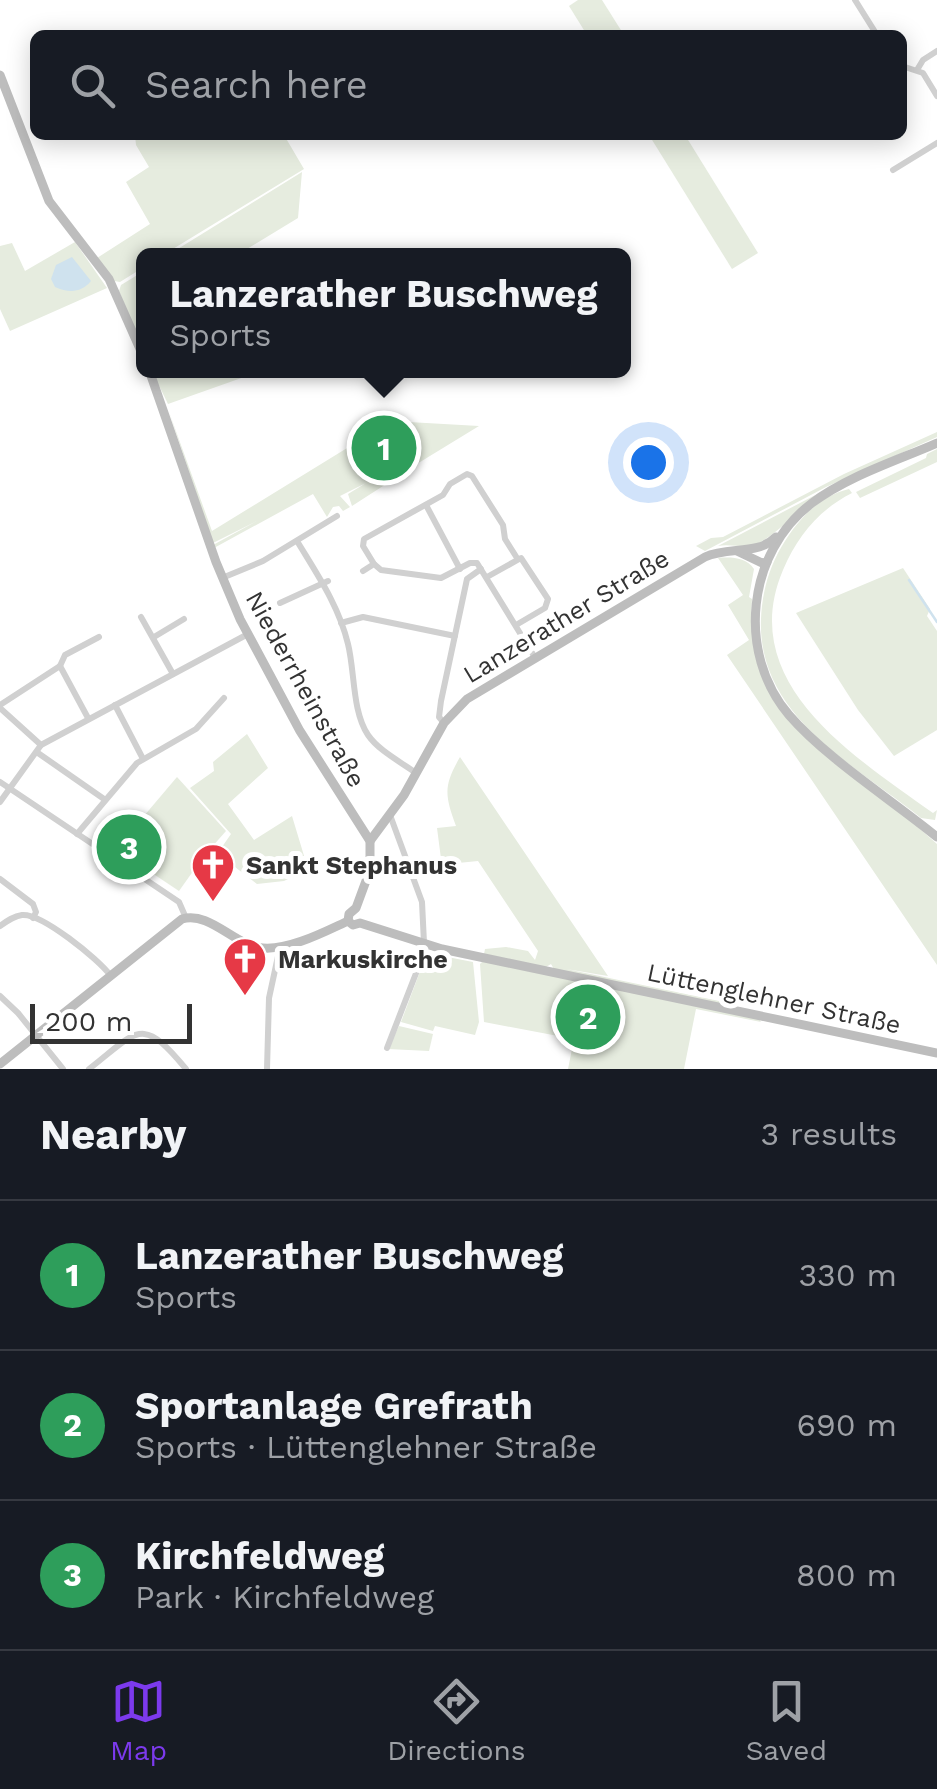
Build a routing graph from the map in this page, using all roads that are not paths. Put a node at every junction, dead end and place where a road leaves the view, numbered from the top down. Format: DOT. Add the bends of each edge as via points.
graph roads {
  1 [pos="856,0"];
  2 [pos="874,30"];
  3 [pos="937,51"];
  4 [pos="907,67"];
  5 [pos="918,70"];
  6 [pos="0,76"];
  7 [pos="937,96"];
  8 [pos="937,143"];
  9 [pos="893,170"];
  10 [pos="136,340"];
  11 [pos="152,378"];
  12 [pos="937,444"];
  13 [pos="426,505"];
  14 [pos="337,516"];
  15 [pos="789,525"];
  16 [pos="297,541"];
  17 [pos="750,549"];
  18 [pos="735,550"];
  19 [pos="517,558"];
  20 [pos="767,562"];
  21 [pos="374,564"];
  22 [pos="460,568"];
  23 [pos="481,569"];
  24 [pos="364,571"];
  25 [pos="486,577"];
  26 [pos="222,578"];
  27 [pos="325,582"];
  28 [pos="280,603"];
  29 [pos="141,618"];
  30 [pos="184,619"];
  31 [pos="341,623"];
  32 [pos="516,625"];
  33 [pos="248,634"];
  34 [pos="454,636"];
  35 [pos="99,637"];
  36 [pos="154,637"];
  37 [pos="534,656"];
  38 [pos="60,666"];
  39 [pos="173,674"];
  40 [pos="224,698"];
  41 [pos="115,704"];
  42 [pos="0,707"];
  43 [pos="88,718"];
  44 [pos="444,723"];
  45 [pos="40,749"];
  46 [pos="142,758"];
  47 [pos="416,773"];
  48 [pos="0,782"];
  49 [pos="10,789"];
  50 [pos="104,800"];
  51 [pos="0,802"];
  52 [pos="390,815"];
  53 [pos="76,834"];
  54 [pos="937,837"];
  55 [pos="370,841"];
  56 [pos="0,879"];
  57 [pos="355,912"];
  58 [pos="34,918"];
  59 [pos="186,918"];
  60 [pos="348,921"];
  61 [pos="360,923"];
  62 [pos="0,926"];
  63 [pos="425,945"];
  64 [pos="280,946"];
  65 [pos="110,974"];
  66 [pos="0,996"];
  67 [pos="36,1035"];
  68 [pos="388,1048"];
  69 [pos="937,1054"];
  70 [pos="0,1064"];
  71 [pos="60,1068"];
  72 [pos="89,1069"];
  73 [pos="186,1069"];
  74 [pos="267,1069"];
  1 -- 2 [label="street"];
  3 -- 5 [label="street"];
  4 -- 5 [label="street"];
  5 -- 7 [label="street"];
  6 -- 10 [label="main road" via="49,201 108,279"];
  8 -- 9 [label="street"];
  11 -- 26 [label="main road, Niederrheinstraße"];
  12 -- 15 [label="main road" via="832,491"];
  13 -- 19 [label="street" via="470,474"];
  13 -- 21 [label="street" via="364,538"];
  13 -- 22 [label="street"];
  14 -- 16 [label="street"];
  15 -- 17 [label="main road" via="766,546"];
  15 -- 20 [label="main road"];
  16 -- 26 [label="street"];
  16 -- 27 [label="street"];
  17 -- 18 [label="main road, Lanzerather Straße"];
  17 -- 20 [label="main road"];
  18 -- 20 [label="main road"];
  18 -- 37 [label="main road, Lanzerather Straße" via="705,557"];
  19 -- 25 [label="street"];
  19 -- 32 [label="street" via="548,602"];
  20 -- 54 [label="main road" via="756,633 776,697 808,733"];
  21 -- 22 [label="street" via="436,578"];
  21 -- 24 [label="street"];
  22 -- 23 [label="street" via="474,562"];
  23 -- 25 [label="street"];
  23 -- 34 [label="street" via="468,579"];
  25 -- 32 [label="street"];
  26 -- 33 [label="main road, Niederrheinstraße"];
  27 -- 28 [label="street"];
  27 -- 31 [label="street"];
  29 -- 36 [label="street"];
  30 -- 36 [label="street"];
  31 -- 34 [label="street" via="363,616"];
  31 -- 47 [label="street" via="365,730"];
  32 -- 37 [label="street"];
  33 -- 39 [label="street"];
  33 -- 55 [label="main road, Niederrheinstraße"];
  34 -- 44 [label="street" via="439,714"];
  35 -- 38 [label="street" via="65,656"];
  36 -- 39 [label="street"];
  37 -- 44 [label="main road, Lanzerather Straße" via="477,691"];
  38 -- 42 [label="street"];
  38 -- 43 [label="street"];
  39 -- 41 [label="street"];
  40 -- 46 [label="street" via="196,729"];
  41 -- 43 [label="street"];
  41 -- 46 [label="street"];
  42 -- 45 [label="street"];
  43 -- 45 [label="street"];
  44 -- 47 [label="main road, Lanzerather Straße"];
  45 -- 49 [label="street"];
  45 -- 50 [label="street"];
  46 -- 50 [label="street"];
  47 -- 52 [label="main road, Lanzerather Straße"];
  48 -- 49 [label="street"];
  49 -- 51 [label="street"];
  49 -- 53 [label="street"];
  50 -- 53 [label="street"];
  52 -- 55 [label="main road, Lanzerather Straße"];
  52 -- 63 [label="street" via="422,902"];
  53 -- 59 [label="street" via="178,902"];
  55 -- 57 [label="main road" via="370,870"];
  56 -- 58 [label="street" via="35,906"];
  57 -- 60 [label="main road"];
  57 -- 61 [label="main road"];
  58 -- 62 [label="street" via="22,915"];
  58 -- 65 [label="street"];
  59 -- 64 [label="main road" via="200,918 256,947"];
  59 -- 65 [label="main road"];
  60 -- 61 [label="main road"];
  60 -- 64 [label="main road"];
  61 -- 63 [label="main road, Lüttenglehner Straße"];
  63 -- 68 [label="street"];
  63 -- 69 [label="main road, Lüttenglehner Straße"];
  64 -- 74 [label="street" via="269,998"];
  65 -- 67 [label="main road"];
  66 -- 67 [label="street"];
  67 -- 70 [label="main road"];
  67 -- 71 [label="street"];
  72 -- 73 [label="street" via="144,1034 162,1041"];
}
